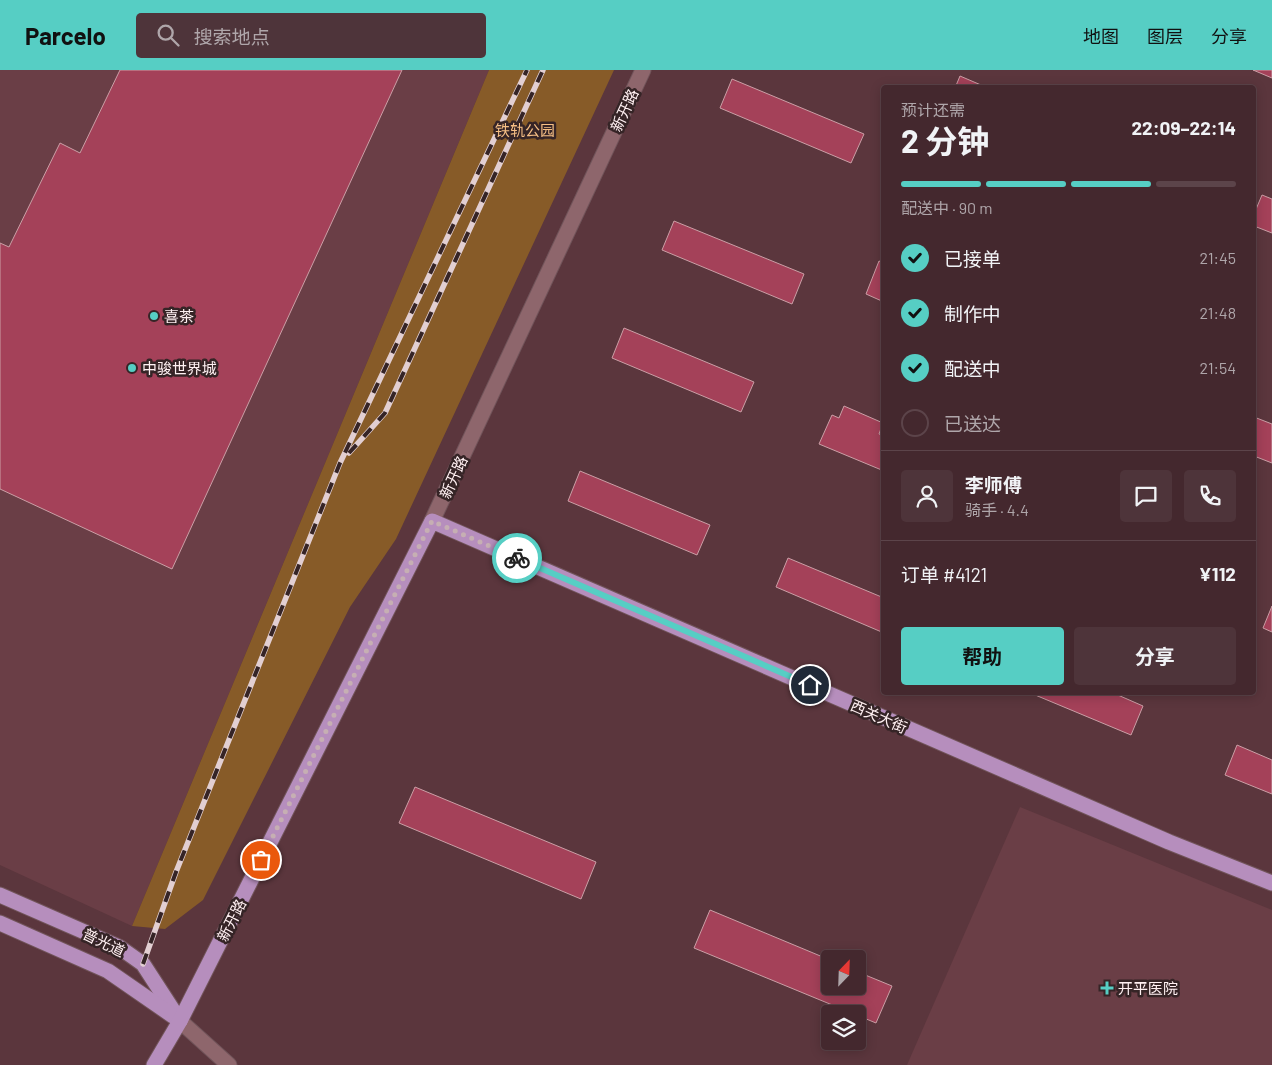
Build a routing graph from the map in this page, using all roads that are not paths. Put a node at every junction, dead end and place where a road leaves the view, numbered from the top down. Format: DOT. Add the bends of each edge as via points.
graph roads {
  1 [pos="643,70"];
  2 [pos="432,521"];
  3 [pos="1272,883"];
  4 [pos="0,895"];
  5 [pos="0,923"];
  6 [pos="180,1021"];
  7 [pos="154,1065"];
  8 [pos="229,1065"];
  1 -- 2 [label="street, 新开路"];
  2 -- 3 [label="main road, 西关大街" via="1169,842"];
  2 -- 6 [label="main road, 新开路"];
  4 -- 6 [label="main road, 普光道" via="119,947 143,964"];
  5 -- 6 [label="main road, 普光道" via="108,971"];
  6 -- 7 [label="main road, 新开路"];
  6 -- 8 [label="street, 普光道"];
}
